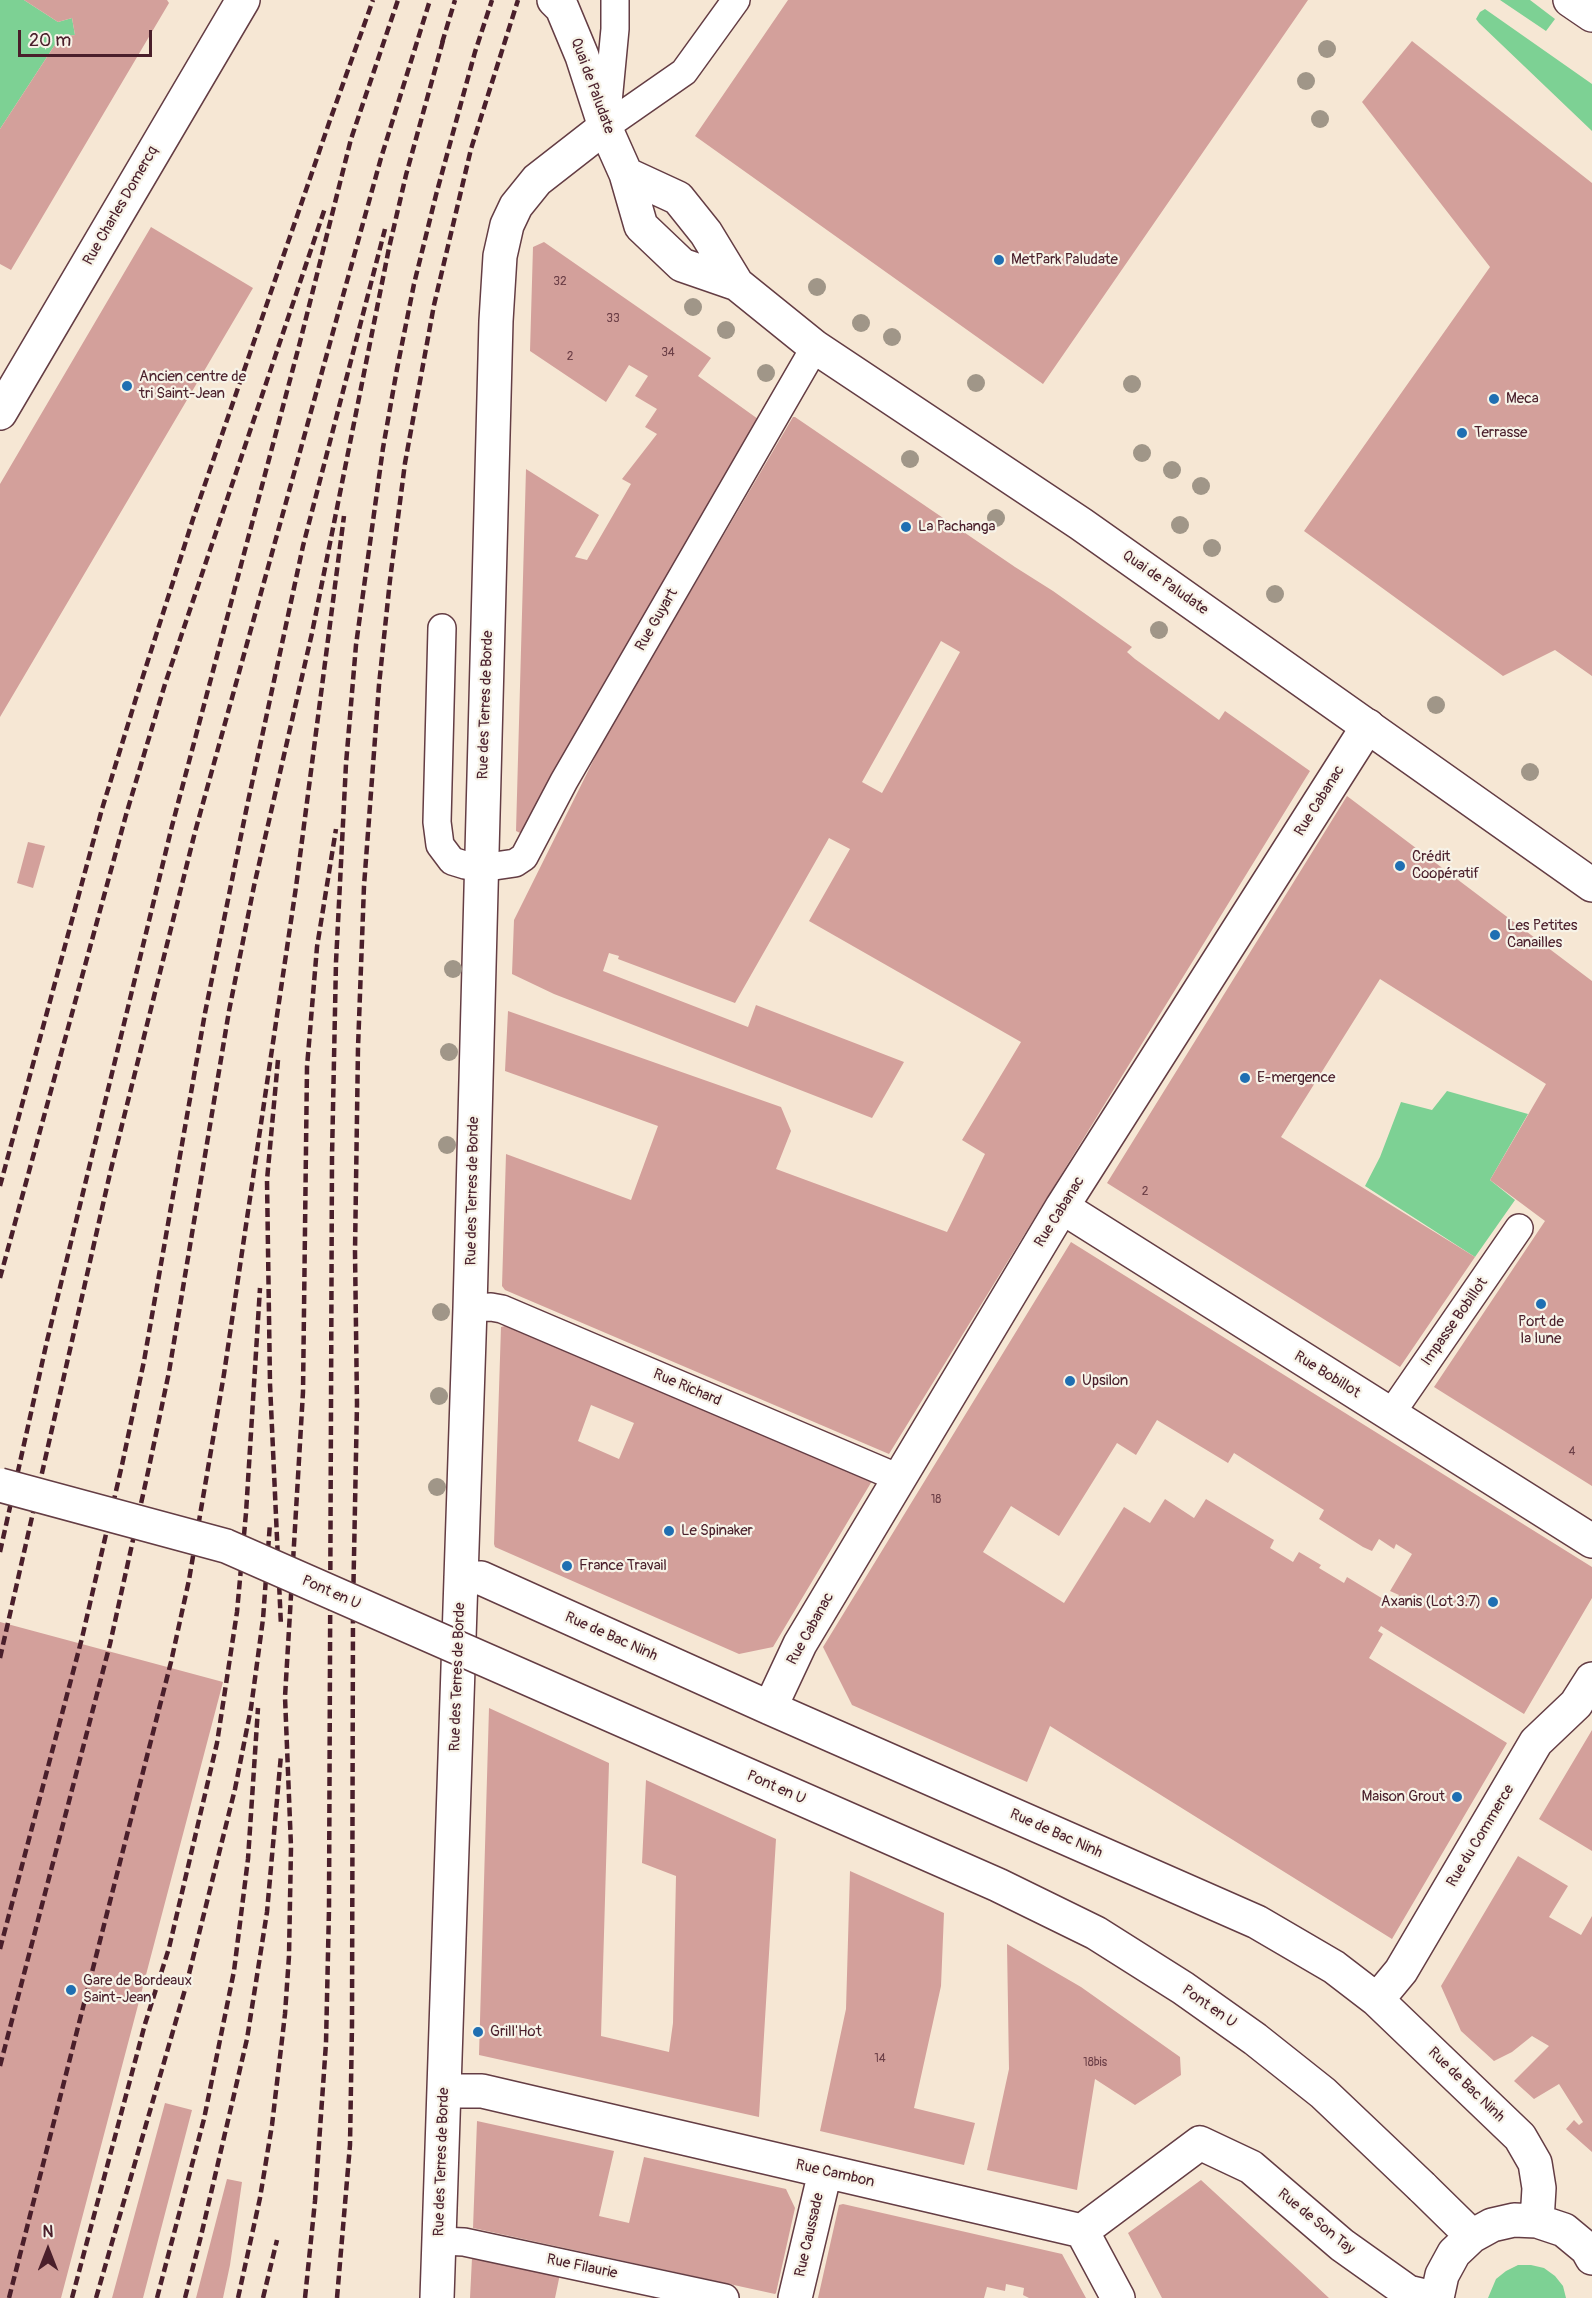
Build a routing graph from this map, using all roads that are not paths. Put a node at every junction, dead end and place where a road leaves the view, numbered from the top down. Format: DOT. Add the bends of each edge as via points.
graph roads {
  1 [pos="554,0"];
  2 [pos="615,0"];
  3 [pos="736,0"];
  4 [pos="1570,0"];
  5 [pos="238,8"];
  6 [pos="1592,15"];
  7 [pos="605,127"];
  8 [pos="626,174"];
  9 [pos="737,284"];
  10 [pos="815,346"];
  11 [pos="0,413"];
  12 [pos="442,628"];
  13 [pos="1368,726"];
  14 [pos="481,868"];
  15 [pos="1592,885"];
  16 [pos="1062,1207"];
  17 [pos="1519,1228"];
  18 [pos="470,1308"];
  19 [pos="1390,1415"];
  20 [pos="901,1479"];
  21 [pos="0,1485"];
  22 [pos="1592,1541"];
  23 [pos="461,1577"];
  24 [pos="1592,1679"];
  25 [pos="770,1708"];
  26 [pos="1377,2000"];
  27 [pos="444,2091"];
  28 [pos="825,2172"];
  29 [pos="1537,2221"];
  30 [pos="1082,2231"];
  31 [pos="1472,2236"];
  32 [pos="439,2241"];
  33 [pos="1592,2258"];
  34 [pos="437,2298"];
  35 [pos="725,2298"];
  36 [pos="795,2298"];
  37 [pos="1118,2298"];
  38 [pos="1435,2298"];
  1 -- 7 [label="street, Quai de Paludate" via="562,8 582,56"];
  2 -- 7 [label="lane"];
  3 -- 7 [label="lane" via="684,72"];
  4 -- 6 [label="street"];
  5 -- 11 [label="street, Rue Charles Domercq"];
  7 -- 8 [label="street, Quai de Paludate"];
  7 -- 14 [label="street, Rue des Terres de Borde" via="537,180 516,206 500,256"];
  8 -- 9 [label="street, Quai de Paludate" via="678,198 706,233"];
  8 -- 9 [label="street, Quai de Paludate" via="641,226 682,265"];
  9 -- 10 [label="street, Quai de Paludate"];
  10 -- 13 [label="street, Quai de Paludate" via="1081,524"];
  10 -- 14 [label="lane, Rue Guyart" via="524,857 504,866"];
  12 -- 14 [label="lane" via="437,822 440,845 452,861"];
  13 -- 15 [label="street, Quai de Paludate"];
  13 -- 16 [label="street, Rue Cabanac"];
  14 -- 18 [label="street, Rue des Terres de Borde"];
  16 -- 19 [label="street, Rue Bobillot"];
  16 -- 20 [label="street, Rue Cabanac"];
  17 -- 19 [label="lane, Impasse Bobillot"];
  18 -- 20 [label="lane, Rue Richard" via="491,1307 521,1317"];
  18 -- 23 [label="street, Rue des Terres de Borde"];
  19 -- 22 [label="street, Rue Bobillot"];
  20 -- 25 [label="street, Rue Cabanac" via="800,1644"];
  21 -- 31 [label="street, Pont en U, bridge" via="226,1546 1017,1894 1096,1933 1183,1988 1323,2093"];
  23 -- 25 [label="street, Rue de Bac Ninh" via="481,1578"];
  23 -- 27 [label="street, Rue des Terres de Borde"];
  24 -- 26 [label="street, Rue du Commerce" via="1576,1704 1536,1742 1401,1971"];
  25 -- 26 [label="street, Rue de Bac Ninh" via="1257,1922 1334,1967"];
  26 -- 29 [label="street, Rue de Bac Ninh" via="1520,2137 1535,2163 1539,2188"];
  27 -- 28 [label="street, Rue Cambon" via="482,2091"];
  27 -- 32 [label="street, Rue des Terres de Borde"];
  28 -- 30 [label="street, Rue Cambon"];
  28 -- 36 [label="street, Rue Caussade"];
  29 -- 31 [label="street" via="1514,2220 1492,2225"];
  29 -- 33 [label="street" via="1564,2230"];
  30 -- 37 [label="street"];
  30 -- 38 [label="street, Rue de Son Tay" via="1200,2143 1251,2167 1342,2245 1408,2292"];
  31 -- 38 [label="street" via="1454,2253"];
  32 -- 34 [label="street, Rue des Terres de Borde"];
  32 -- 35 [label="lane, Rue Filaurie" via="464,2242"];
}
